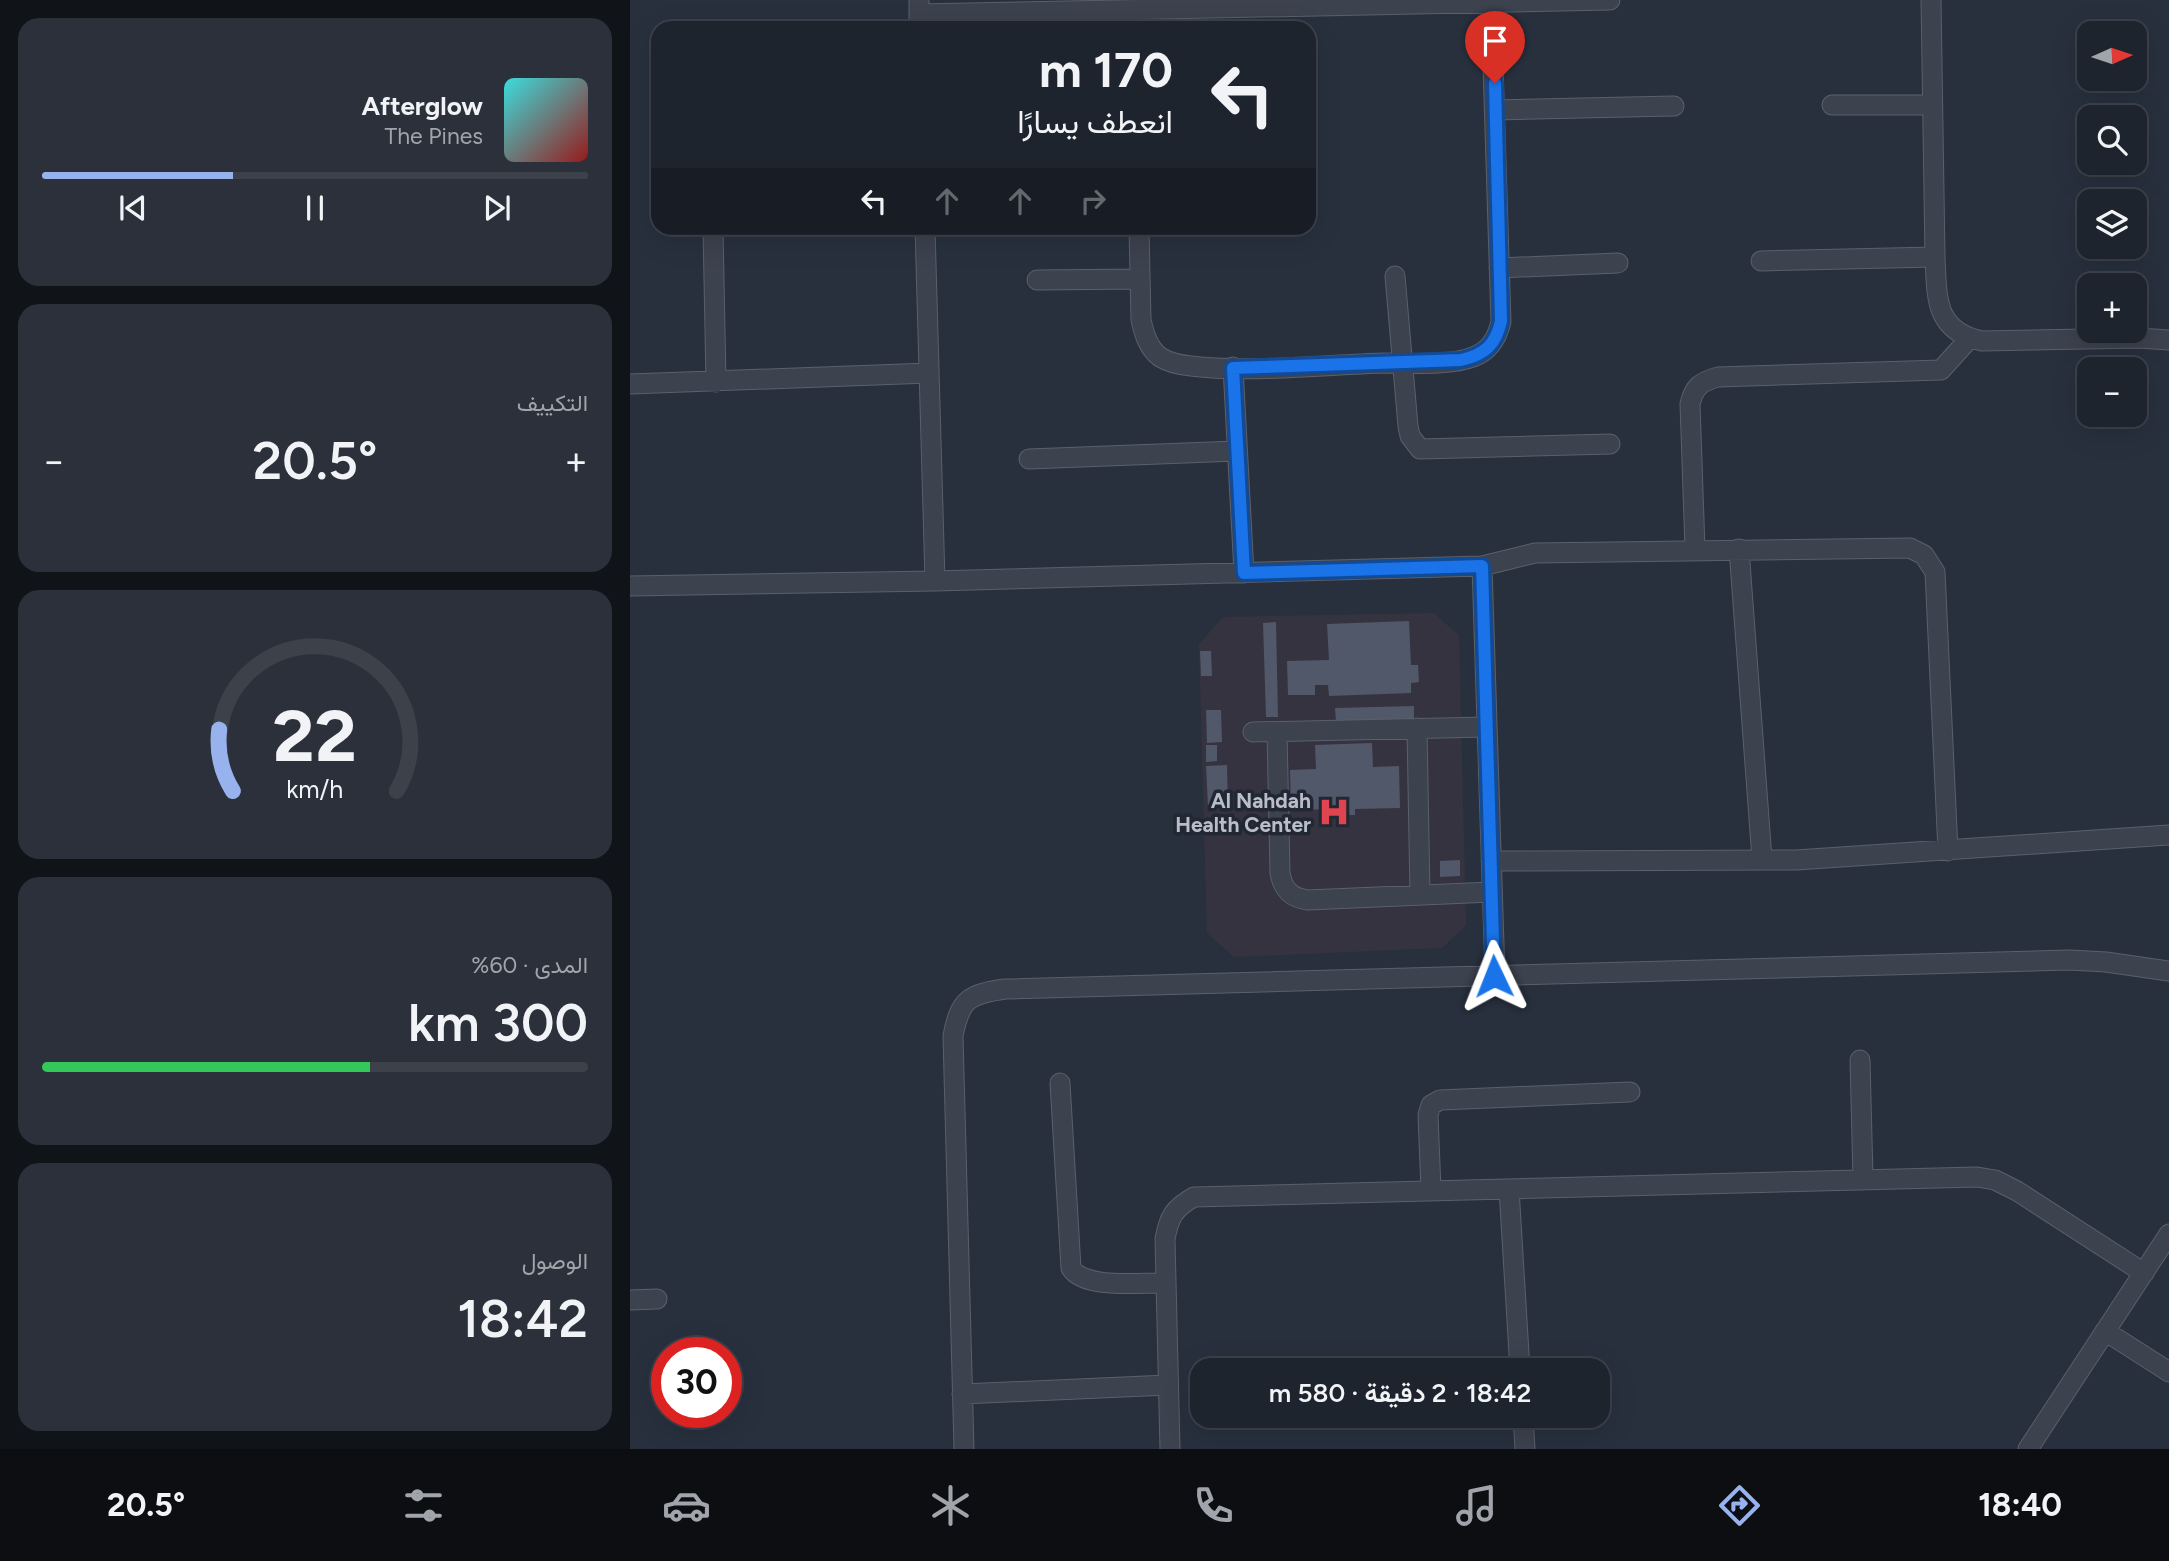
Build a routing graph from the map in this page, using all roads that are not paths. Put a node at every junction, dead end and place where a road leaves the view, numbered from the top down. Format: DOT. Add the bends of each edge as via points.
graph roads {
  1 [pos="1610,0"];
  2 [pos="1931,0"];
  3 [pos="1491,1"];
  4 [pos="1397,2"];
  5 [pos="1218,4"];
  6 [pos="1045,6"];
  7 [pos="919,14"];
  8 [pos="1140,19"];
  9 [pos="1832,105"];
  10 [pos="1933,105"];
  11 [pos="1674,106"];
  12 [pos="1496,110"];
  13 [pos="713,235"];
  14 [pos="925,235"];
  15 [pos="1139,235"];
  16 [pos="1935,257"];
  17 [pos="1761,261"];
  18 [pos="1618,262"];
  19 [pos="1499,268"];
  20 [pos="1395,276"];
  21 [pos="1139,279"];
  22 [pos="1037,281"];
  23 [pos="1969,339"];
  24 [pos="2169,340"];
  25 [pos="1403,363"];
  26 [pos="1233,368"];
  27 [pos="929,373"];
  28 [pos="716,382"];
  29 [pos="630,384"];
  30 [pos="1610,444"];
  31 [pos="1237,451"];
  32 [pos="1029,459"];
  33 [pos="1695,549"];
  34 [pos="1739,549"];
  35 [pos="1482,566"];
  36 [pos="1244,573"];
  37 [pos="935,581"];
  38 [pos="630,586"];
  39 [pos="1486,727"];
  40 [pos="1416,728"];
  41 [pos="1253,732"];
  42 [pos="1277,732"];
  43 [pos="2169,835"];
  44 [pos="1948,851"];
  45 [pos="1762,859"];
  46 [pos="1491,861"];
  47 [pos="1492,892"];
  48 [pos="1420,895"];
  49 [pos="2169,971"];
  50 [pos="1494,976"];
  51 [pos="1860,1060"];
  52 [pos="1060,1083"];
  53 [pos="1630,1093"];
  54 [pos="1863,1178"];
  55 [pos="1509,1189"];
  56 [pos="1431,1190"];
  57 [pos="2169,1234"];
  58 [pos="2144,1273"];
  59 [pos="1166,1283"];
  60 [pos="657,1299"];
  61 [pos="630,1300"];
  62 [pos="2105,1331"];
  63 [pos="1519,1358"];
  64 [pos="2169,1372"];
  65 [pos="1168,1385"];
  66 [pos="962,1394"];
  67 [pos="1524,1428"];
  68 [pos="964,1449"];
  69 [pos="1170,1449"];
  70 [pos="1525,1449"];
  71 [pos="2028,1449"];
  1 -- 3 [label="street"];
  2 -- 10 [label="street"];
  3 -- 4 [label="street"];
  3 -- 12 [label="street"];
  4 -- 5 [label="street"];
  5 -- 8 [label="street"];
  6 -- 7 [label="street"];
  6 -- 8 [label="street"];
  9 -- 10 [label="street"];
  10 -- 16 [label="street"];
  11 -- 12 [label="street"];
  12 -- 19 [label="street"];
  13 -- 28 [label="street"];
  14 -- 27 [label="street"];
  15 -- 21 [label="street"];
  16 -- 17 [label="street"];
  16 -- 23 [label="street" via="1941,314"];
  18 -- 19 [label="street"];
  19 -- 25 [label="street" via="1501,321 1493,344 1461,360"];
  20 -- 25 [label="street"];
  21 -- 22 [label="street"];
  21 -- 26 [label="street" via="1144,335 1160,357 1190,366"];
  23 -- 24 [label="street"];
  23 -- 33 [label="street" via="1941,370 1702,381 1690,404"];
  25 -- 26 [label="street"];
  25 -- 30 [label="street" via="1410,436 1420,449"];
  26 -- 31 [label="street"];
  27 -- 28 [label="street"];
  27 -- 37 [label="street"];
  28 -- 29 [label="street"];
  31 -- 32 [label="street"];
  31 -- 36 [label="street"];
  33 -- 34 [label="street"];
  33 -- 35 [label="street" via="1535,553"];
  34 -- 44 [label="street" via="1910,548 1924,555 1935,572"];
  34 -- 45 [label="street"];
  35 -- 36 [label="street"];
  35 -- 39 [label="street"];
  36 -- 37 [label="street"];
  37 -- 38 [label="street"];
  39 -- 40 [label="street"];
  39 -- 46 [label="street"];
  40 -- 42 [label="street"];
  40 -- 48 [label="street"];
  41 -- 42 [label="street"];
  42 -- 48 [label="street" via="1280,873 1286,889 1308,900"];
  43 -- 44 [label="street"];
  44 -- 45 [label="street"];
  45 -- 46 [label="street"];
  46 -- 47 [label="street"];
  47 -- 48 [label="street"];
  47 -- 50 [label="street"];
  49 -- 50 [label="street" via="2070,960"];
  50 -- 66 [label="street" via="1005,989 978,993 966,1001 958,1012 953,1036"];
  51 -- 54 [label="street"];
  52 -- 59 [label="street" via="1071,1268 1095,1282"];
  53 -- 56 [label="street" via="1440,1100 1431,1105 1428,1115"];
  54 -- 55 [label="street"];
  54 -- 58 [label="street" via="1995,1180"];
  55 -- 56 [label="street"];
  55 -- 63 [label="street"];
  56 -- 59 [label="street" via="1194,1197 1180,1204 1168,1222"];
  57 -- 58 [label="street"];
  58 -- 62 [label="street"];
  59 -- 65 [label="street"];
  60 -- 61 [label="street"];
  62 -- 64 [label="street"];
  62 -- 71 [label="street"];
  65 -- 66 [label="street"];
  65 -- 69 [label="street"];
  66 -- 68 [label="street"];
  67 -- 70 [label="street"];
}
